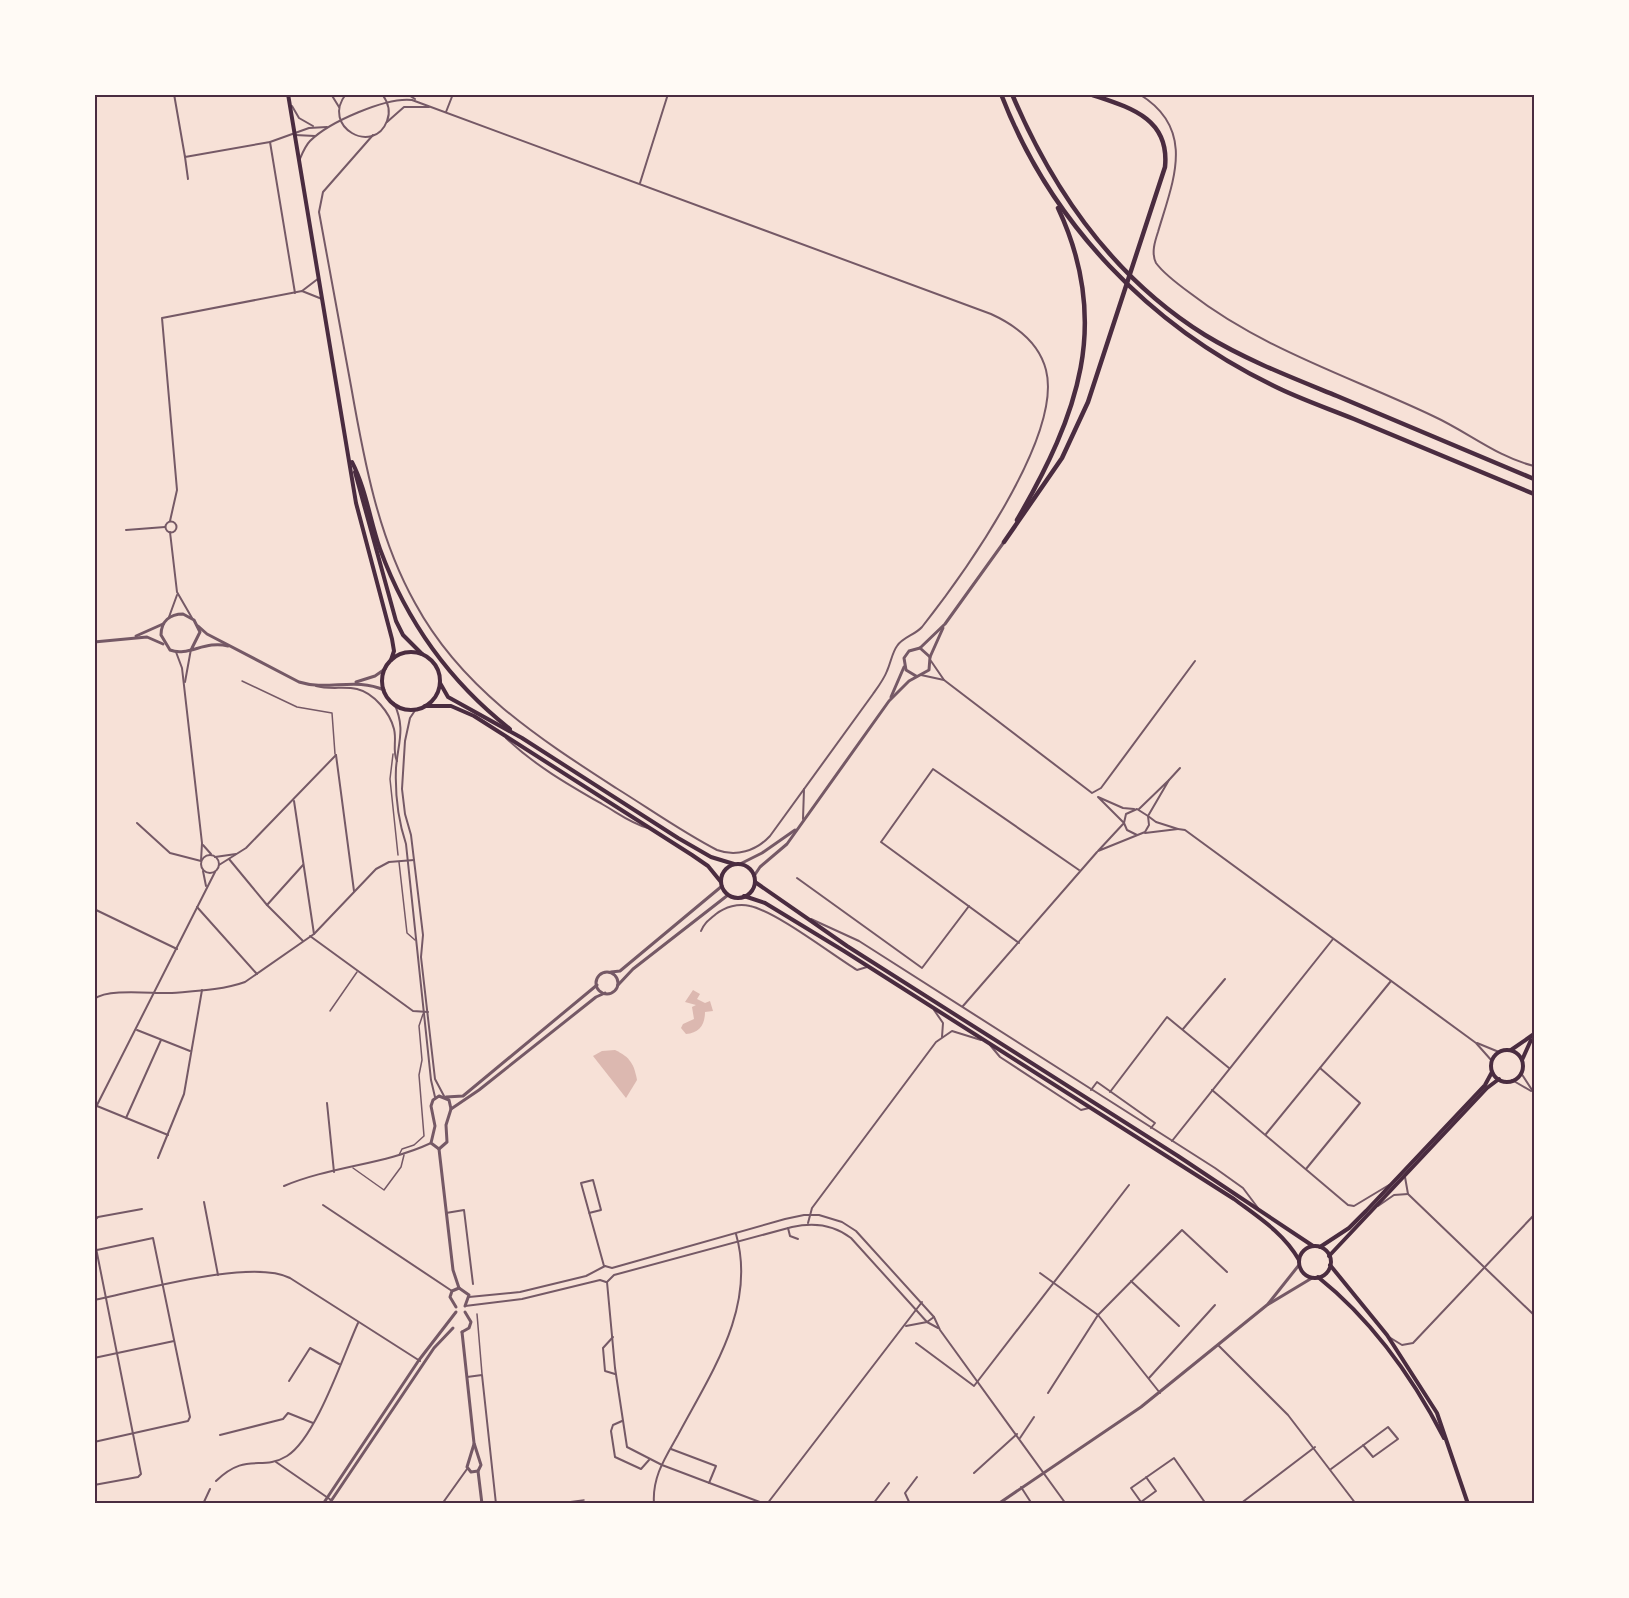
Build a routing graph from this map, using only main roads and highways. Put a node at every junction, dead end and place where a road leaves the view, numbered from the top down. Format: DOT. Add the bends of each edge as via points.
graph roads {
  1 [pos="288,94"];
  2 [pos="1001,94"];
  3 [pos="1012,94"];
  4 [pos="1090,94"];
  5 [pos="1054,200"];
  6 [pos="351,458"];
  7 [pos="1534,479"];
  8 [pos="1534,494"];
  9 [pos="422,654"];
  10 [pos="391,660"];
  11 [pos="440,683"];
  12 [pos="425,706"];
  13 [pos="522,738"];
  14 [pos="734,864"];
  15 [pos="755,882"];
  16 [pos="722,884"];
  17 [pos="744,897"];
  18 [pos="1533,1036"];
  19 [pos="1511,1050"];
  20 [pos="1522,1060"];
  21 [pos="1492,1072"];
  22 [pos="1499,1079"];
  23 [pos="1313,1246"];
  24 [pos="1320,1247"];
  25 [pos="1329,1256"];
  26 [pos="1299,1262"];
  27 [pos="1330,1265"];
  28 [pos="1318,1277"];
  29 [pos="1450,1450"];
  30 [pos="1468,1503"];
  1 -- 6 [label="main road"];
  2 -- 5 [label="highway"];
  3 -- 7 [label="highway" via="1042,159 1068,201 1122,267 1173,312 1206,336 1276,370"];
  4 -- 5 [label="highway" via="1143,115 1163,142 1166,159 1125,297 1088,402 1044,487 1004,542 1038,485 1058,440 1077,386 1084,351 1086,304 1081,272 1073,240"];
  5 -- 8 [label="highway" via="1115,273 1201,344 1274,386"];
  6 -- 9 [label="main road" via="396,621 403,635"];
  6 -- 10 [label="main road" via="356,503 394,647"];
  6 -- 13 [label="main road" via="387,566 419,629 459,682"];
  9 -- 10 [label="main road" via="404,653"];
  9 -- 11 [label="main road" via="436,667"];
  10 -- 12 [label="main road" via="385,669 384,690 404,709"];
  11 -- 12 [label="main road"];
  11 -- 13 [label="main road" via="448,697"];
  12 -- 16 [label="main road" via="456,707 499,731 708,866"];
  13 -- 14 [label="main road" via="678,838 711,857"];
  14 -- 15 [label="main road" via="749,868"];
  14 -- 16 [label="main road" via="726,869"];
  15 -- 17 [label="main road"];
  15 -- 23 [label="main road"];
  16 -- 17 [label="main road" via="728,895"];
  17 -- 26 [label="main road" via="765,903 1234,1199 1271,1226 1291,1246"];
  18 -- 19 [label="main road"];
  18 -- 20 [label="main road"];
  19 -- 20 [label="main road"];
  19 -- 21 [label="main road" via="1499,1052 1492,1061"];
  20 -- 22 [label="main road" via="1521,1073 1512,1080"];
  21 -- 22 [label="main road"];
  21 -- 24 [label="main road" via="1485,1085 1349,1228"];
  22 -- 25 [label="main road"];
  23 -- 24 [label="main road"];
  23 -- 26 [label="main road" via="1303,1251"];
  24 -- 25 [label="main road"];
  25 -- 27 [label="main road"];
  26 -- 28 [label="main road" via="1304,1273"];
  27 -- 28 [label="main road"];
  27 -- 29 [label="main road" via="1387,1335 1437,1413"];
  28 -- 29 [label="main road" via="1349,1302 1383,1339"];
  29 -- 30 [label="main road"];
}
